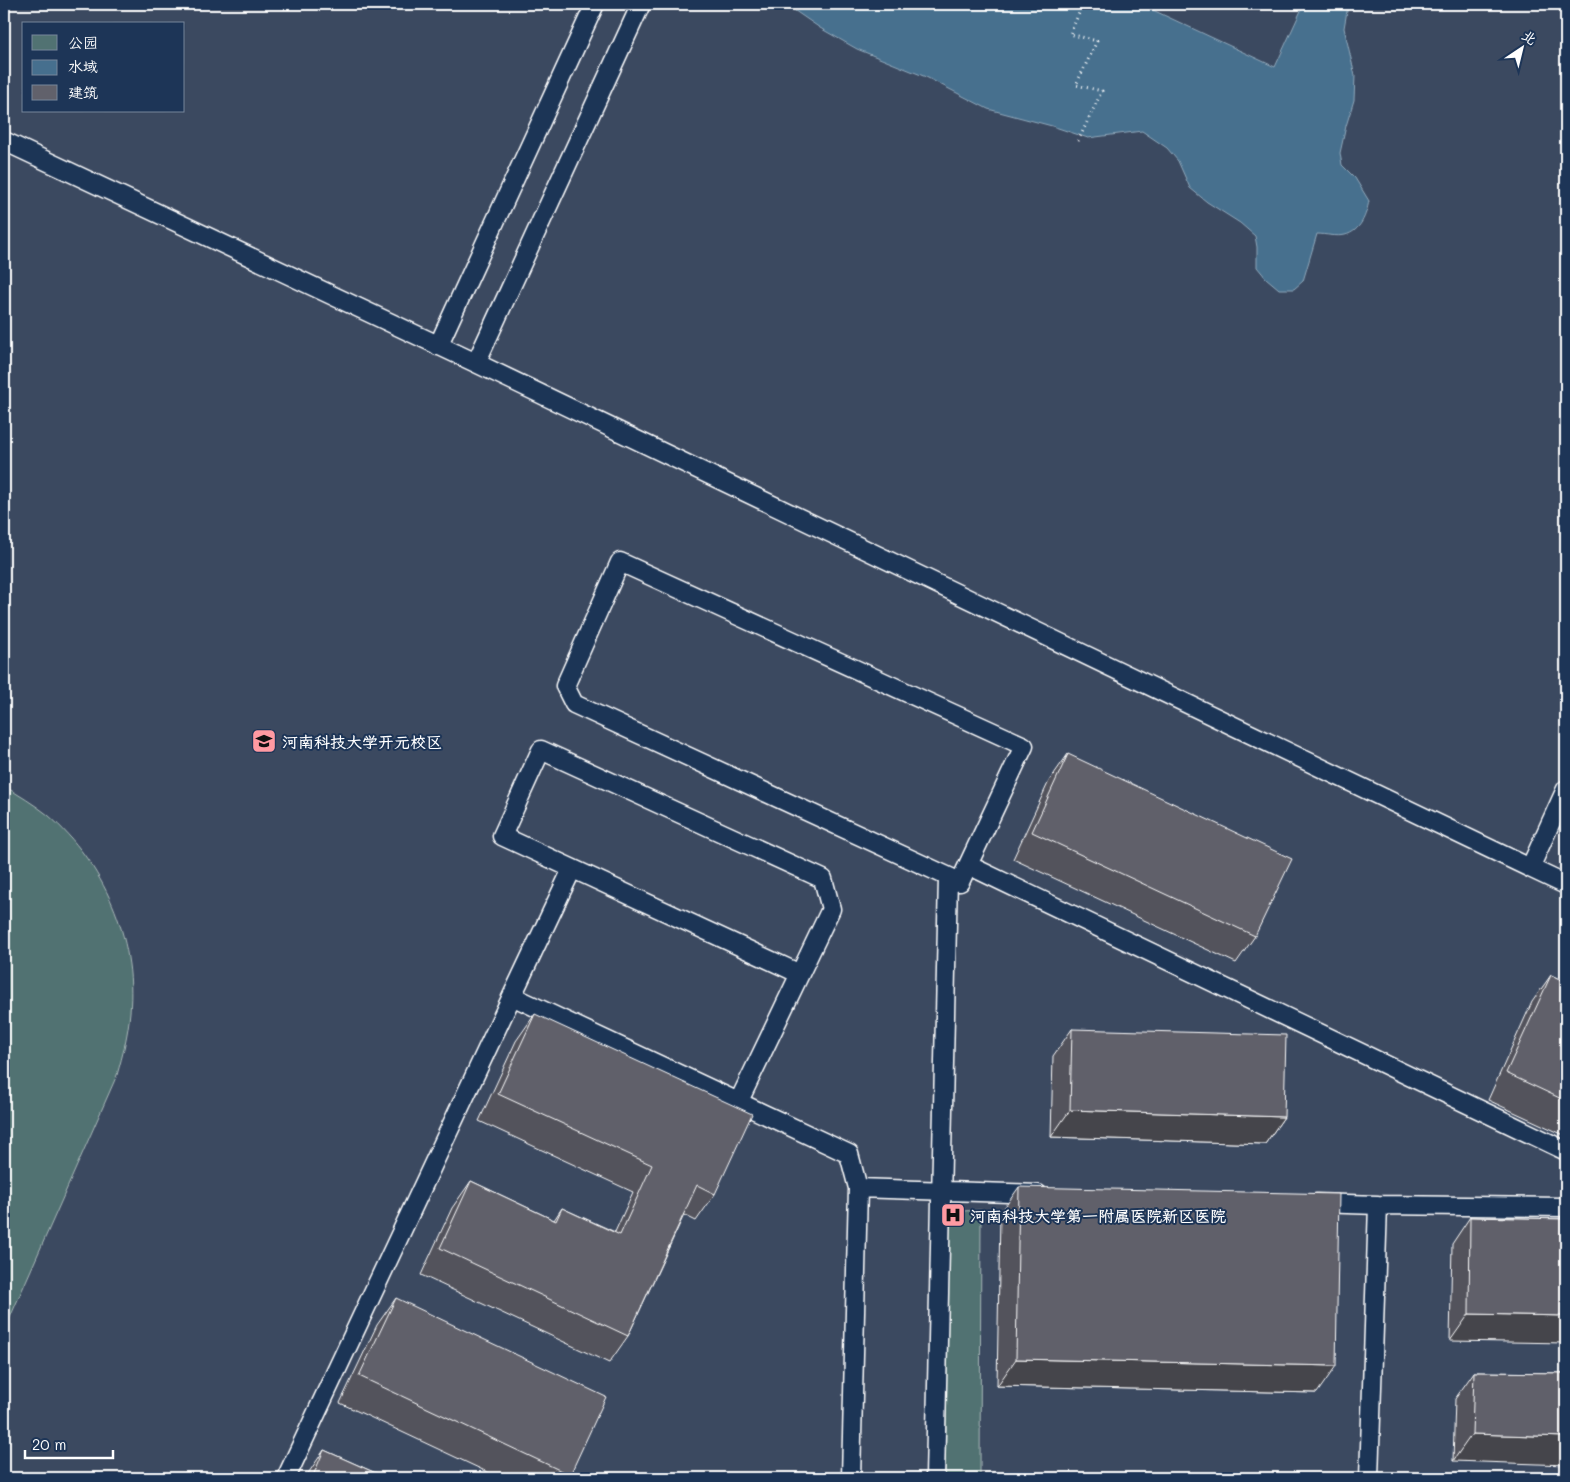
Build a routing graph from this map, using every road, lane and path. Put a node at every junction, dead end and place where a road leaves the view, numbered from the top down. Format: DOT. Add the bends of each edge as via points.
graph roads {
  1 [pos="596,4"];
  2 [pos="641,4"];
  3 [pos="1083,4"];
  4 [pos="4,141"];
  5 [pos="1078,141"];
  6 [pos="438,346"];
  7 [pos="476,363"];
  8 [pos="1566,789"];
  9 [pos="968,865"];
  10 [pos="1530,868"];
  11 [pos="572,869"];
  12 [pos="948,877"];
  13 [pos="1566,885"];
  14 [pos="800,974"];
  15 [pos="512,996"];
  16 [pos="738,1103"];
  17 [pos="1566,1151"];
  18 [pos="858,1188"];
  19 [pos="941,1191"];
  20 [pos="1050,1195"];
  21 [pos="1298,1203"];
  22 [pos="1378,1205"];
  23 [pos="1566,1207"];
  24 [pos="286,1478"];
  25 [pos="851,1478"];
  26 [pos="934,1478"];
  27 [pos="1369,1478"];
  1 -- 6 [label="lane"];
  2 -- 7 [label="lane"];
  3 -- 5 [label="path" via="1070,34 1097,41 1076,85 1102,91"];
  4 -- 6 [label="lane"];
  6 -- 7 [label="lane"];
  7 -- 10 [label="lane"];
  8 -- 10 [label="lane"];
  9 -- 12 [label="lane" via="960,882"];
  9 -- 12 [label="lane" via="1024,746 620,562 565,686 574,704"];
  9 -- 17 [label="lane"];
  10 -- 13 [label="lane"];
  11 -- 14 [label="lane"];
  11 -- 14 [label="lane" via="502,836 541,750 823,879 831,909"];
  11 -- 15 [label="lane"];
  12 -- 19 [label="lane"];
  14 -- 16 [label="lane"];
  15 -- 16 [label="lane"];
  15 -- 24 [label="lane"];
  16 -- 18 [label="lane" via="849,1154"];
  18 -- 19 [label="lane"];
  18 -- 25 [label="lane"];
  19 -- 20 [label="lane"];
  19 -- 26 [label="lane"];
  21 -- 22 [label="lane"];
  22 -- 23 [label="lane"];
  22 -- 27 [label="lane"];
}
